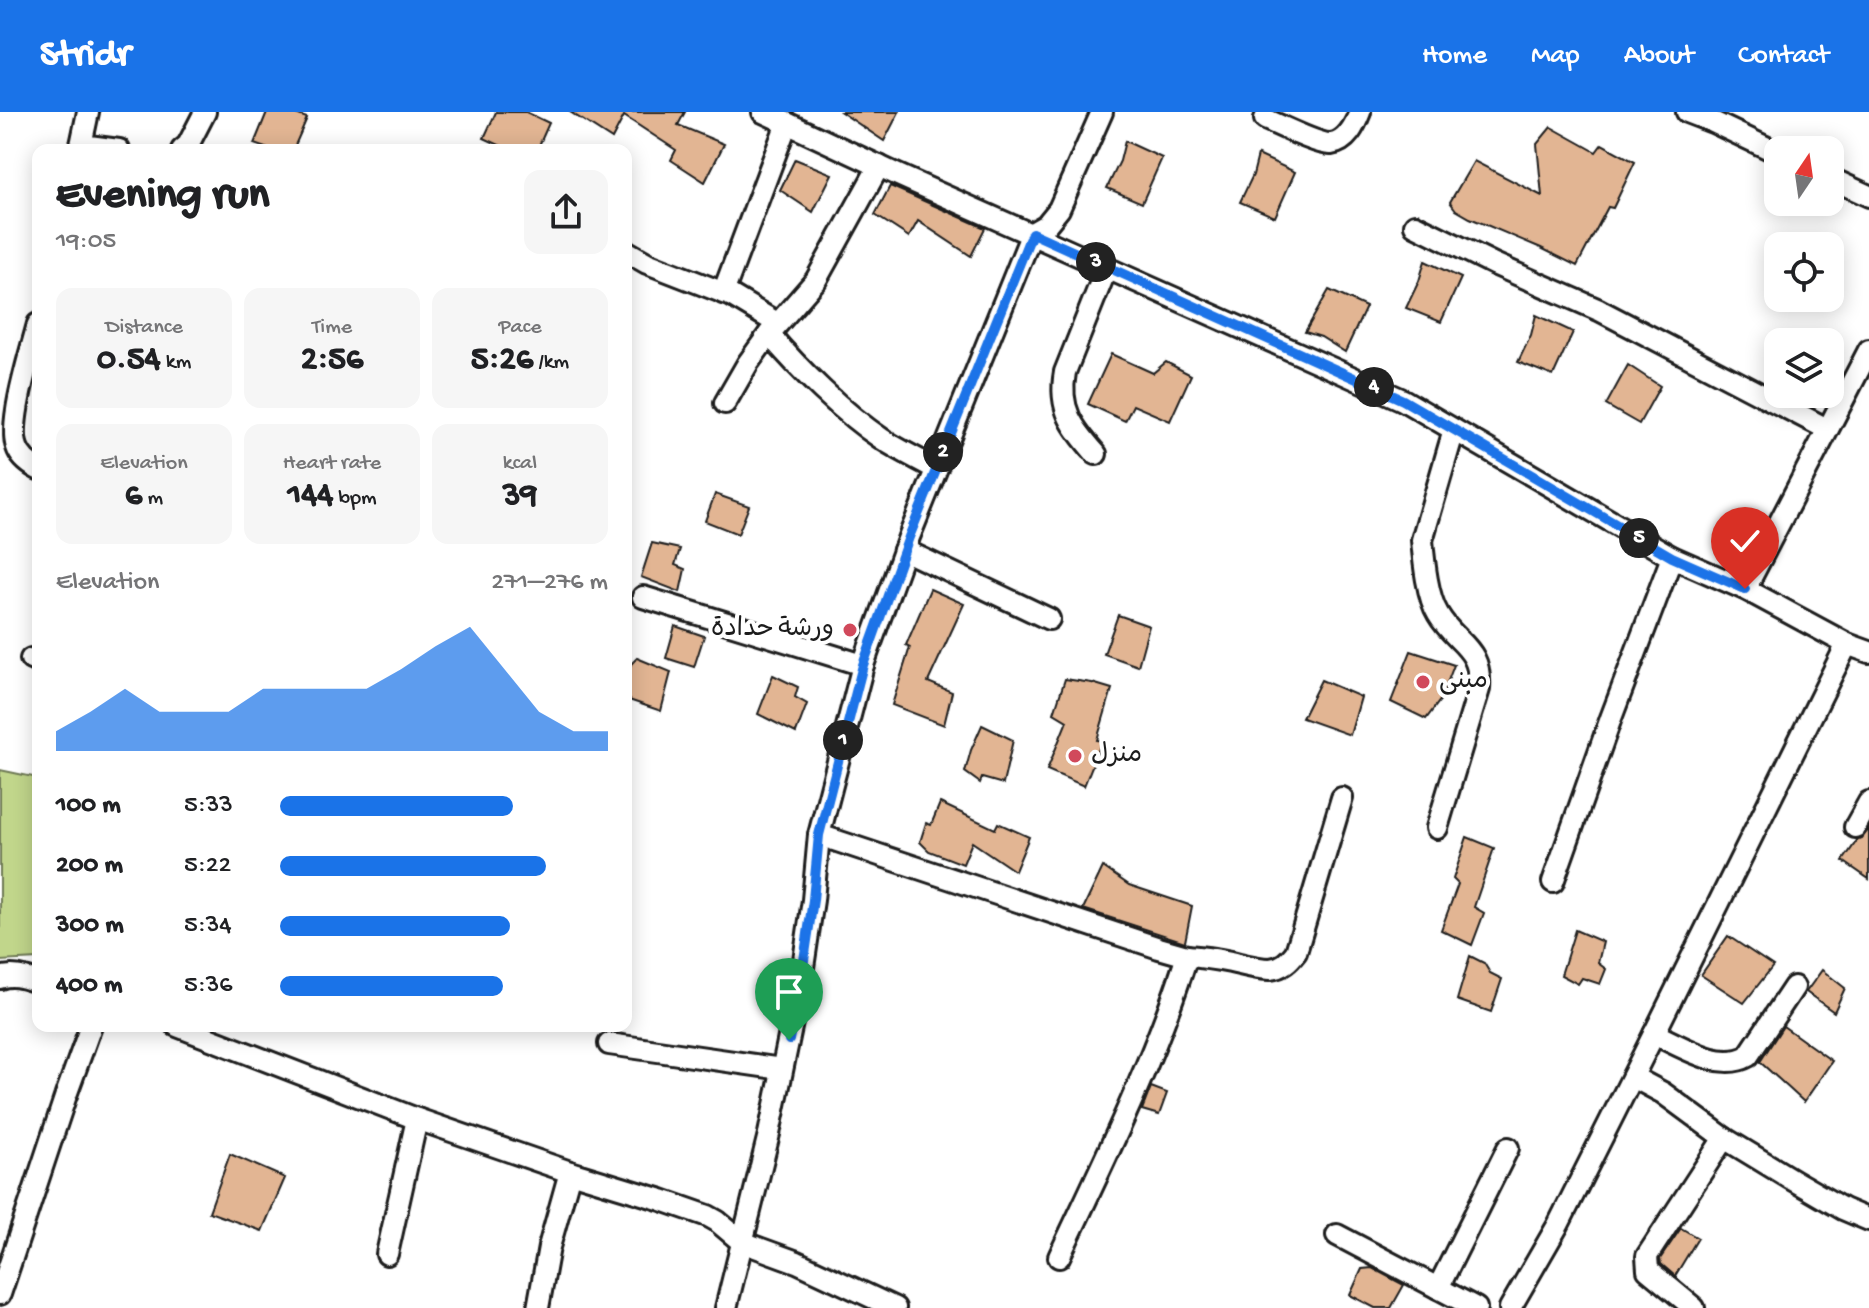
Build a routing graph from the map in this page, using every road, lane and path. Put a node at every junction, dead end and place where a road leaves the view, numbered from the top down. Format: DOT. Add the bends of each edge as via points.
graph roads {
  1 [pos="88,112"];
  2 [pos="205,112"];
  3 [pos="763,112"];
  4 [pos="1102,112"];
  5 [pos="1360,112"];
  6 [pos="1687,112"];
  7 [pos="1265,119"];
  8 [pos="787,123"];
  9 [pos="82,144"];
  10 [pos="189,144"];
  11 [pos="1764,146"];
  12 [pos="879,166"];
  13 [pos="1844,184"];
  14 [pos="1869,196"];
  15 [pos="1415,225"];
  16 [pos="1032,233"];
  17 [pos="632,254"];
  18 [pos="1107,267"];
  19 [pos="723,293"];
  20 [pos="773,328"];
  21 [pos="32,348"];
  22 [pos="1869,350"];
  23 [pos="725,403"];
  24 [pos="1827,429"];
  25 [pos="1454,430"];
  26 [pos="1096,454"];
  27 [pos="32,464"];
  28 [pos="936,469"];
  29 [pos="904,550"];
  30 [pos="1672,557"];
  31 [pos="1745,589"];
  32 [pos="643,597"];
  33 [pos="1049,619"];
  34 [pos="1847,644"];
  35 [pos="1869,652"];
  36 [pos="863,665"];
  37 [pos="1342,798"];
  38 [pos="1869,802"];
  39 [pos="1855,827"];
  40 [pos="1437,828"];
  41 [pos="819,835"];
  42 [pos="1553,882"];
  43 [pos="1187,956"];
  44 [pos="0,978"];
  45 [pos="32,980"];
  46 [pos="1794,987"];
  47 [pos="89,1032"];
  48 [pos="192,1032"];
  49 [pos="1654,1034"];
  50 [pos="609,1044"];
  51 [pos="782,1069"];
  52 [pos="1633,1077"];
  53 [pos="417,1119"];
  54 [pos="1724,1138"];
  55 [pos="1508,1148"];
  56 [pos="570,1172"];
  57 [pos="1869,1220"];
  58 [pos="1337,1235"];
  59 [pos="742,1242"];
  60 [pos="387,1254"];
  61 [pos="1059,1257"];
  62 [pos="1438,1288"];
  63 [pos="0,1294"];
  64 [pos="538,1308"];
  65 [pos="726,1308"];
  66 [pos="895,1308"];
  67 [pos="1476,1308"];
  68 [pos="1510,1308"];
  69 [pos="1694,1308"];
  1 -- 9 [label="street"];
  2 -- 10 [label="street"];
  3 -- 8 [label="street"];
  4 -- 16 [label="street" via="1059,209"];
  5 -- 7 [label="street" via="1354,128 1333,144"];
  6 -- 11 [label="street"];
  8 -- 12 [label="street"];
  8 -- 19 [label="street"];
  12 -- 16 [label="street"];
  12 -- 20 [label="street" via="816,280"];
  13 -- 14 [label="street"];
  15 -- 24 [label="street" via="1599,310"];
  16 -- 18 [label="street"];
  16 -- 28 [label="street"];
  17 -- 19 [label="street"];
  18 -- 25 [label="street" via="1403,400"];
  18 -- 26 [label="street" via="1063,382 1066,413"];
  19 -- 20 [label="street"];
  20 -- 23 [label="street"];
  20 -- 28 [label="street" via="808,376 851,414"];
  21 -- 27 [label="street" via="15,431 21,456"];
  22 -- 24 [label="street"];
  24 -- 31 [label="street"];
  25 -- 30 [label="street"];
  25 -- 40 [label="street" via="1422,540 1423,557 1436,612 1470,651 1480,672"];
  28 -- 29 [label="street"];
  29 -- 33 [label="street"];
  29 -- 36 [label="street"];
  30 -- 31 [label="street"];
  30 -- 42 [label="street"];
  31 -- 34 [label="street"];
  32 -- 36 [label="street"];
  34 -- 35 [label="street"];
  34 -- 49 [label="street"];
  36 -- 41 [label="street"];
  37 -- 43 [label="street" via="1291,959 1270,969"];
  38 -- 39 [label="street"];
  41 -- 43 [label="street"];
  41 -- 51 [label="street" via="802,974"];
  43 -- 61 [label="street" via="1124,1116"];
  44 -- 45 [label="street"];
  46 -- 49 [label="street" via="1748,1056 1733,1063 1718,1062"];
  47 -- 63 [label="street"];
  48 -- 53 [label="street"];
  49 -- 52 [label="street"];
  50 -- 51 [label="street"];
  51 -- 59 [label="street"];
  52 -- 54 [label="street"];
  52 -- 68 [label="street"];
  53 -- 56 [label="street"];
  53 -- 60 [label="street"];
  54 -- 57 [label="street"];
  54 -- 69 [label="street" via="1647,1256 1648,1270"];
  55 -- 62 [label="street"];
  56 -- 59 [label="street" via="708,1216"];
  56 -- 64 [label="street"];
  58 -- 62 [label="street"];
  59 -- 65 [label="street"];
  59 -- 66 [label="street"];
  62 -- 67 [label="street"];
}
